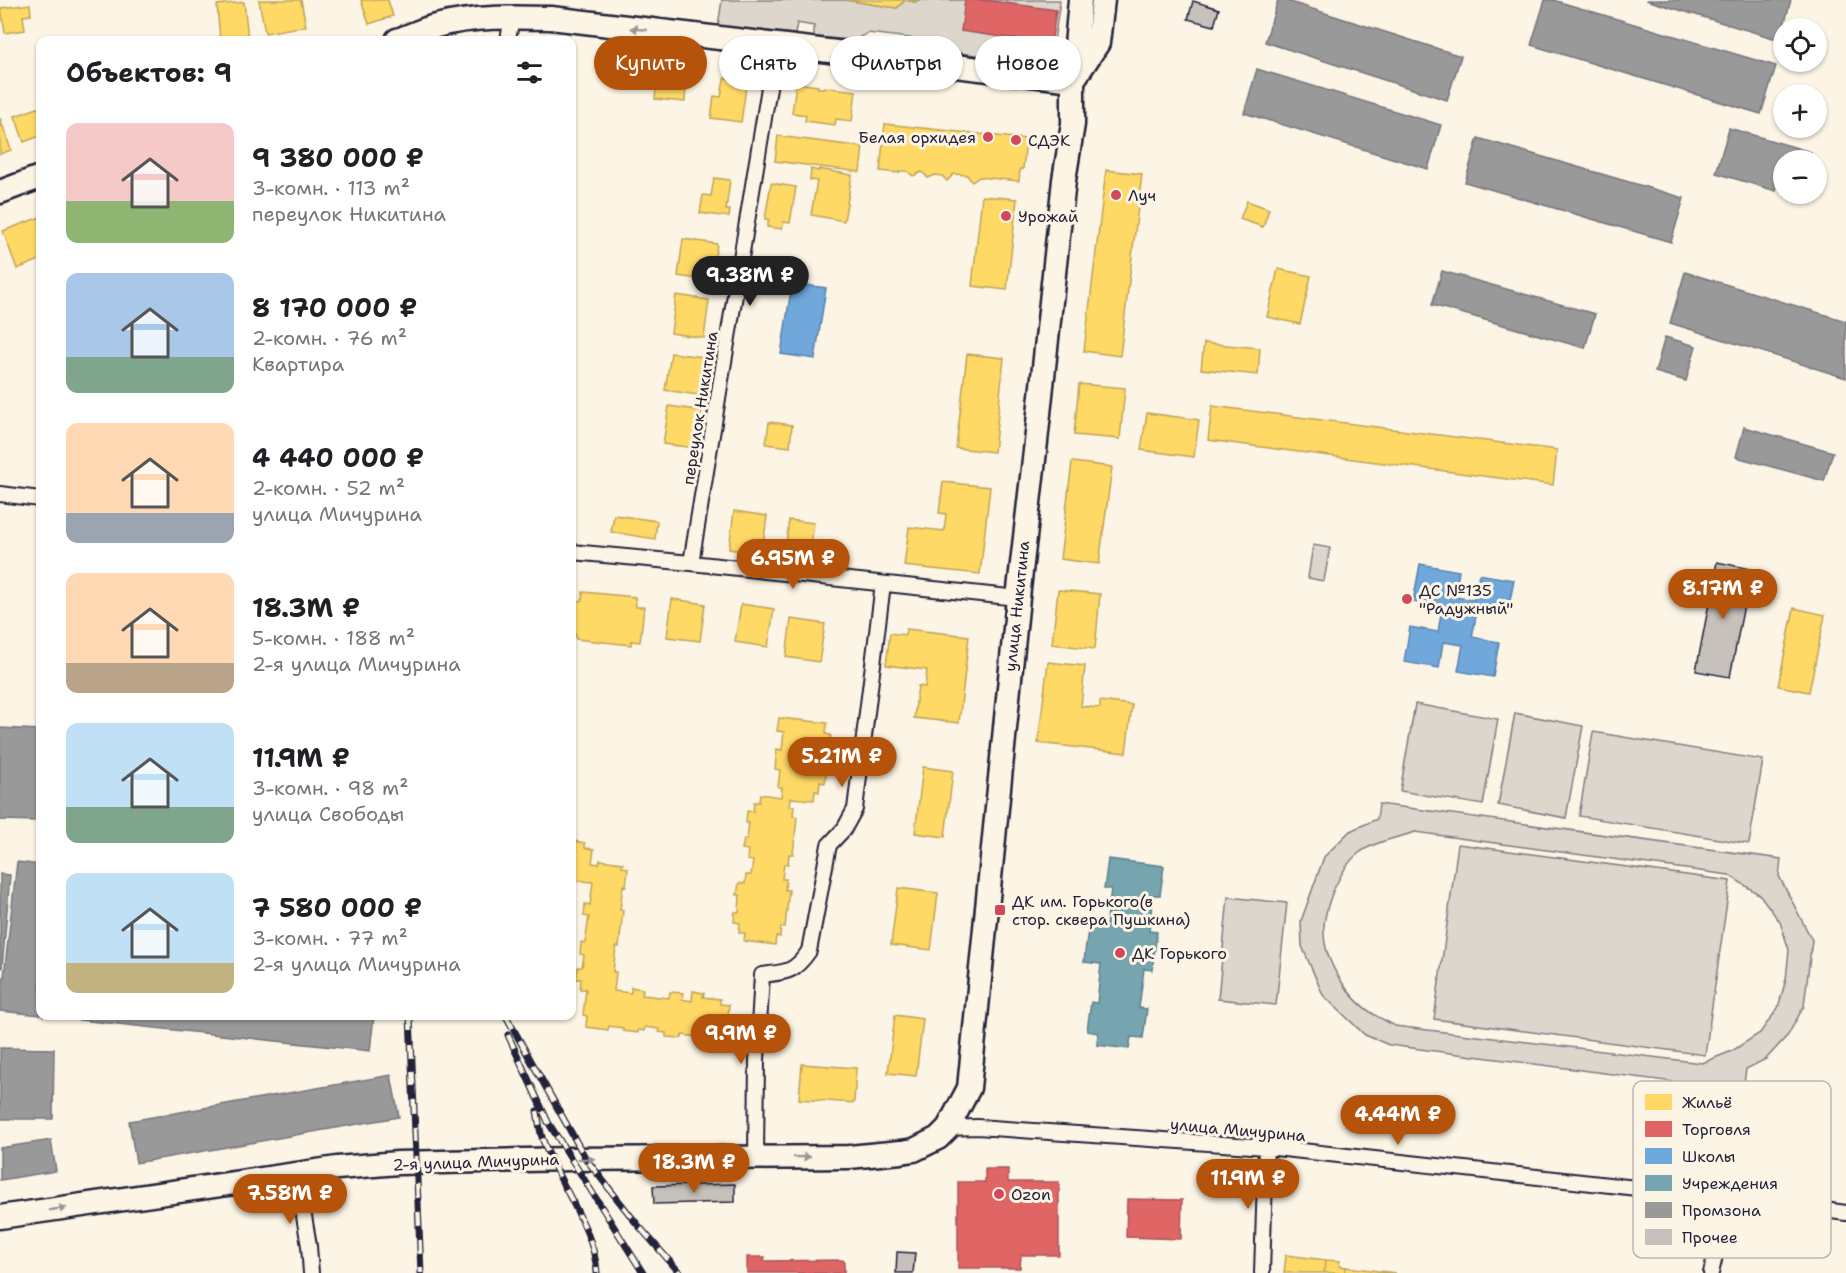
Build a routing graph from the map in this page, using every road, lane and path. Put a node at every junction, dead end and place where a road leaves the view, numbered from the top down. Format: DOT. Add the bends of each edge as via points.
graph roads {
  1 [pos="1080,0"];
  2 [pos="1103,0"];
  3 [pos="512,17"];
  4 [pos="408,36"];
  5 [pos="509,36"];
  6 [pos="1077,36"];
  7 [pos="719,38"];
  8 [pos="818,50"];
  9 [pos="975,68"];
  10 [pos="1081,68"];
  11 [pos="769,90"];
  12 [pos="1073,90"];
  13 [pos="36,178"];
  14 [pos="0,192"];
  15 [pos="0,494"];
  16 [pos="36,498"];
  17 [pos="576,552"];
  18 [pos="691,563"];
  19 [pos="883,584"];
  20 [pos="1018,598"];
  21 [pos="948,1128"];
  22 [pos="1266,1147"];
  23 [pos="756,1157"];
  24 [pos="297,1174"];
  25 [pos="1633,1187"];
  26 [pos="1831,1211"];
  27 [pos="1846,1213"];
  28 [pos="0,1217"];
  29 [pos="1715,1258"];
  30 [pos="311,1273"];
  31 [pos="1262,1273"];
  32 [pos="1711,1273"];
  1 -- 6 [label="main road, улица Никитина"];
  2 -- 10 [label="main road" via="1098,43"];
  3 -- 4 [label="main road" via="476,18"];
  3 -- 5 [label="street"];
  7 -- 3 [label="main road, one-way"];
  8 -- 9 [label="main road"];
  11 -- 18 [label="street, переулок Никитина"];
  12 -- 20 [label="main road, улица Никитина" via="1073,124"];
  13 -- 14 [label="main road"];
  15 -- 16 [label="street"];
  17 -- 18 [label="street"];
  18 -- 19 [label="street"];
  19 -- 20 [label="street"];
  19 -- 23 [label="street" via="855,809 829,845 809,951 787,971 762,975"];
  20 -- 21 [label="main road, улица Никитина" via="969,1088"];
  21 -- 22 [label="street, улица Мичурина"];
  23 -- 21 [label="main road, 2-я улица Мичурина, one-way" via="849,1157 901,1152 926,1145"];
  22 -- 25 [label="street, улица Мичурина"];
  22 -- 31 [label="street"];
  24 -- 23 [label="main road, 2-я улица Мичурина, one-way" via="398,1163"];
  28 -- 24 [label="main road, 2-я улица Мичурина, one-way"];
  24 -- 30 [label="street"];
  26 -- 27 [label="street, улица Мичурина"];
  29 -- 32 [label="street"];
}
